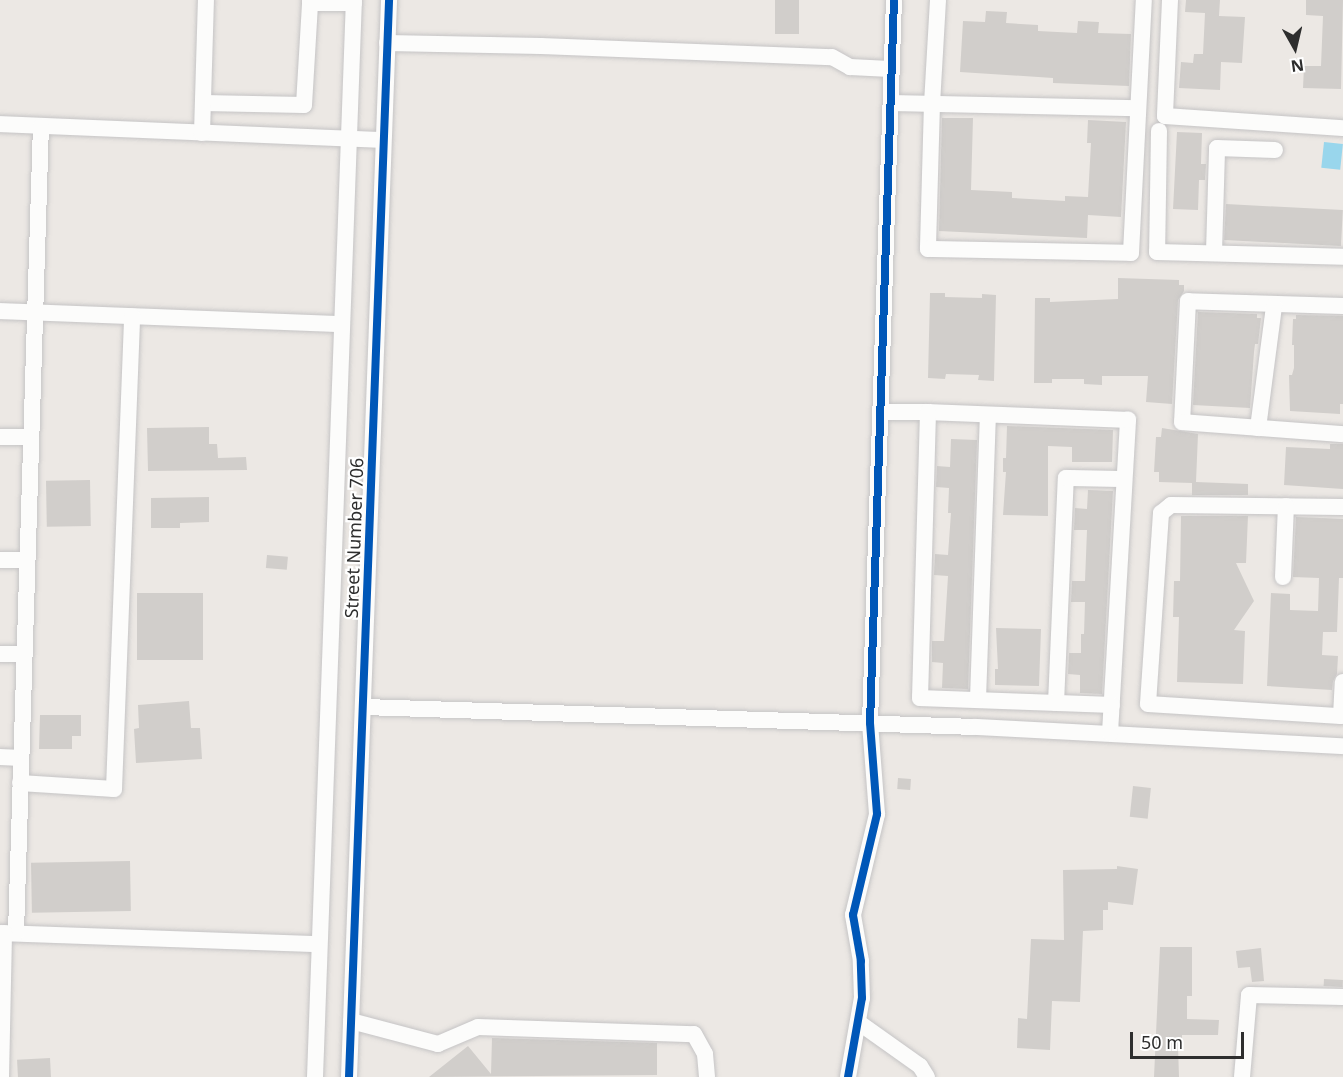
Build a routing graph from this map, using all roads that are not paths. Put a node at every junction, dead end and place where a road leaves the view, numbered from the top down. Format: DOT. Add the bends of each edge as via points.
graph roads {
  1 [pos="206,0"];
  2 [pos="389,0"];
  3 [pos="894,0"];
  4 [pos="938,0"];
  5 [pos="1144,0"];
  6 [pos="1170,0"];
  7 [pos="354,1"];
  8 [pos="310,2"];
  9 [pos="387,43"];
  10 [pos="892,69"];
  11 [pos="202,103"];
  12 [pos="891,103"];
  13 [pos="932,103"];
  14 [pos="1138,108"];
  15 [pos="0,124"];
  16 [pos="41,126"];
  17 [pos="1343,128"];
  18 [pos="1159,131"];
  19 [pos="202,133"];
  20 [pos="350,140"];
  21 [pos="383,140"];
  22 [pos="1275,150"];
  23 [pos="1214,252"];
  24 [pos="1343,257"];
  25 [pos="1274,306"];
  26 [pos="1343,306"];
  27 [pos="0,311"];
  28 [pos="35,312"];
  29 [pos="132,316"];
  30 [pos="342,324"];
  31 [pos="882,412"];
  32 [pos="928,412"];
  33 [pos="988,415"];
  34 [pos="1258,428"];
  35 [pos="1343,434"];
  36 [pos="0,436"];
  37 [pos="31,437"];
  38 [pos="1124,479"];
  39 [pos="1286,506"];
  40 [pos="1343,507"];
  41 [pos="0,560"];
  42 [pos="27,560"];
  43 [pos="1283,577"];
  44 [pos="0,654"];
  45 [pos="24,654"];
  46 [pos="1343,682"];
  47 [pos="978,699"];
  48 [pos="1056,703"];
  49 [pos="1112,705"];
  50 [pos="364,707"];
  51 [pos="870,723"];
  52 [pos="1110,733"];
  53 [pos="1343,746"];
  54 [pos="0,757"];
  55 [pos="21,758"];
  56 [pos="21,783"];
  57 [pos="7,933"];
  58 [pos="319,944"];
  59 [pos="1343,997"];
  60 [pos="351,1021"];
  61 [pos="858,1022"];
  62 [pos="1,1077"];
  63 [pos="315,1077"];
  64 [pos="349,1077"];
  65 [pos="707,1077"];
  66 [pos="848,1077"];
  67 [pos="927,1077"];
  68 [pos="1242,1077"];
  1 -- 11 [label="street"];
  2 -- 9 [label="street, Street Number 706"];
  3 -- 10 [label="street"];
  4 -- 13 [label="street"];
  5 -- 14 [label="street"];
  6 -- 17 [label="street" via="1165,116"];
  7 -- 8 [label="street"];
  7 -- 20 [label="street"];
  8 -- 11 [label="street" via="304,105"];
  9 -- 10 [label="street" via="832,57 850,67"];
  9 -- 21 [label="street, Street Number 706"];
  10 -- 12 [label="street"];
  11 -- 19 [label="street"];
  12 -- 13 [label="street"];
  12 -- 31 [label="street"];
  13 -- 14 [label="street"];
  13 -- 14 [label="street" via="928,249 1131,253"];
  15 -- 16 [label="street"];
  16 -- 19 [label="street"];
  16 -- 28 [label="street"];
  18 -- 23 [label="street" via="1157,252"];
  19 -- 20 [label="street"];
  20 -- 21 [label="street"];
  20 -- 30 [label="street"];
  21 -- 50 [label="street, Street Number 706"];
  22 -- 23 [label="street" via="1217,148"];
  23 -- 24 [label="street"];
  25 -- 26 [label="street"];
  25 -- 34 [label="street"];
  25 -- 34 [label="street" via="1188,301 1182,422"];
  27 -- 28 [label="street"];
  28 -- 29 [label="street"];
  28 -- 37 [label="street"];
  29 -- 30 [label="street"];
  29 -- 56 [label="street" via="114,789"];
  30 -- 58 [label="street"];
  31 -- 32 [label="street"];
  31 -- 51 [label="street"];
  32 -- 33 [label="street"];
  32 -- 47 [label="street" via="920,698"];
  33 -- 38 [label="street" via="1128,420"];
  33 -- 47 [label="street"];
  34 -- 35 [label="street"];
  36 -- 37 [label="street"];
  37 -- 42 [label="street"];
  38 -- 48 [label="street" via="1066,478"];
  38 -- 49 [label="street"];
  39 -- 40 [label="street"];
  39 -- 43 [label="street"];
  39 -- 46 [label="street" via="1171,505 1161,513 1148,704 1341,716"];
  41 -- 42 [label="street"];
  42 -- 45 [label="street"];
  44 -- 45 [label="street"];
  45 -- 55 [label="street"];
  47 -- 48 [label="street"];
  48 -- 49 [label="street"];
  49 -- 52 [label="street"];
  50 -- 51 [label="street"];
  50 -- 60 [label="street, Street Number 706"];
  51 -- 52 [label="street"];
  51 -- 61 [label="street" via="877,814 853,915 861,961"];
  52 -- 53 [label="street"];
  54 -- 55 [label="street"];
  55 -- 56 [label="street"];
  56 -- 57 [label="street"];
  57 -- 58 [label="street"];
  57 -- 62 [label="street"];
  58 -- 63 [label="street"];
  59 -- 68 [label="street" via="1249,995"];
  60 -- 64 [label="street, Street Number 706"];
  60 -- 65 [label="street" via="438,1044 478,1027 694,1034 705,1054"];
  61 -- 66 [label="street"];
  61 -- 67 [label="street" via="920,1066"];
}
